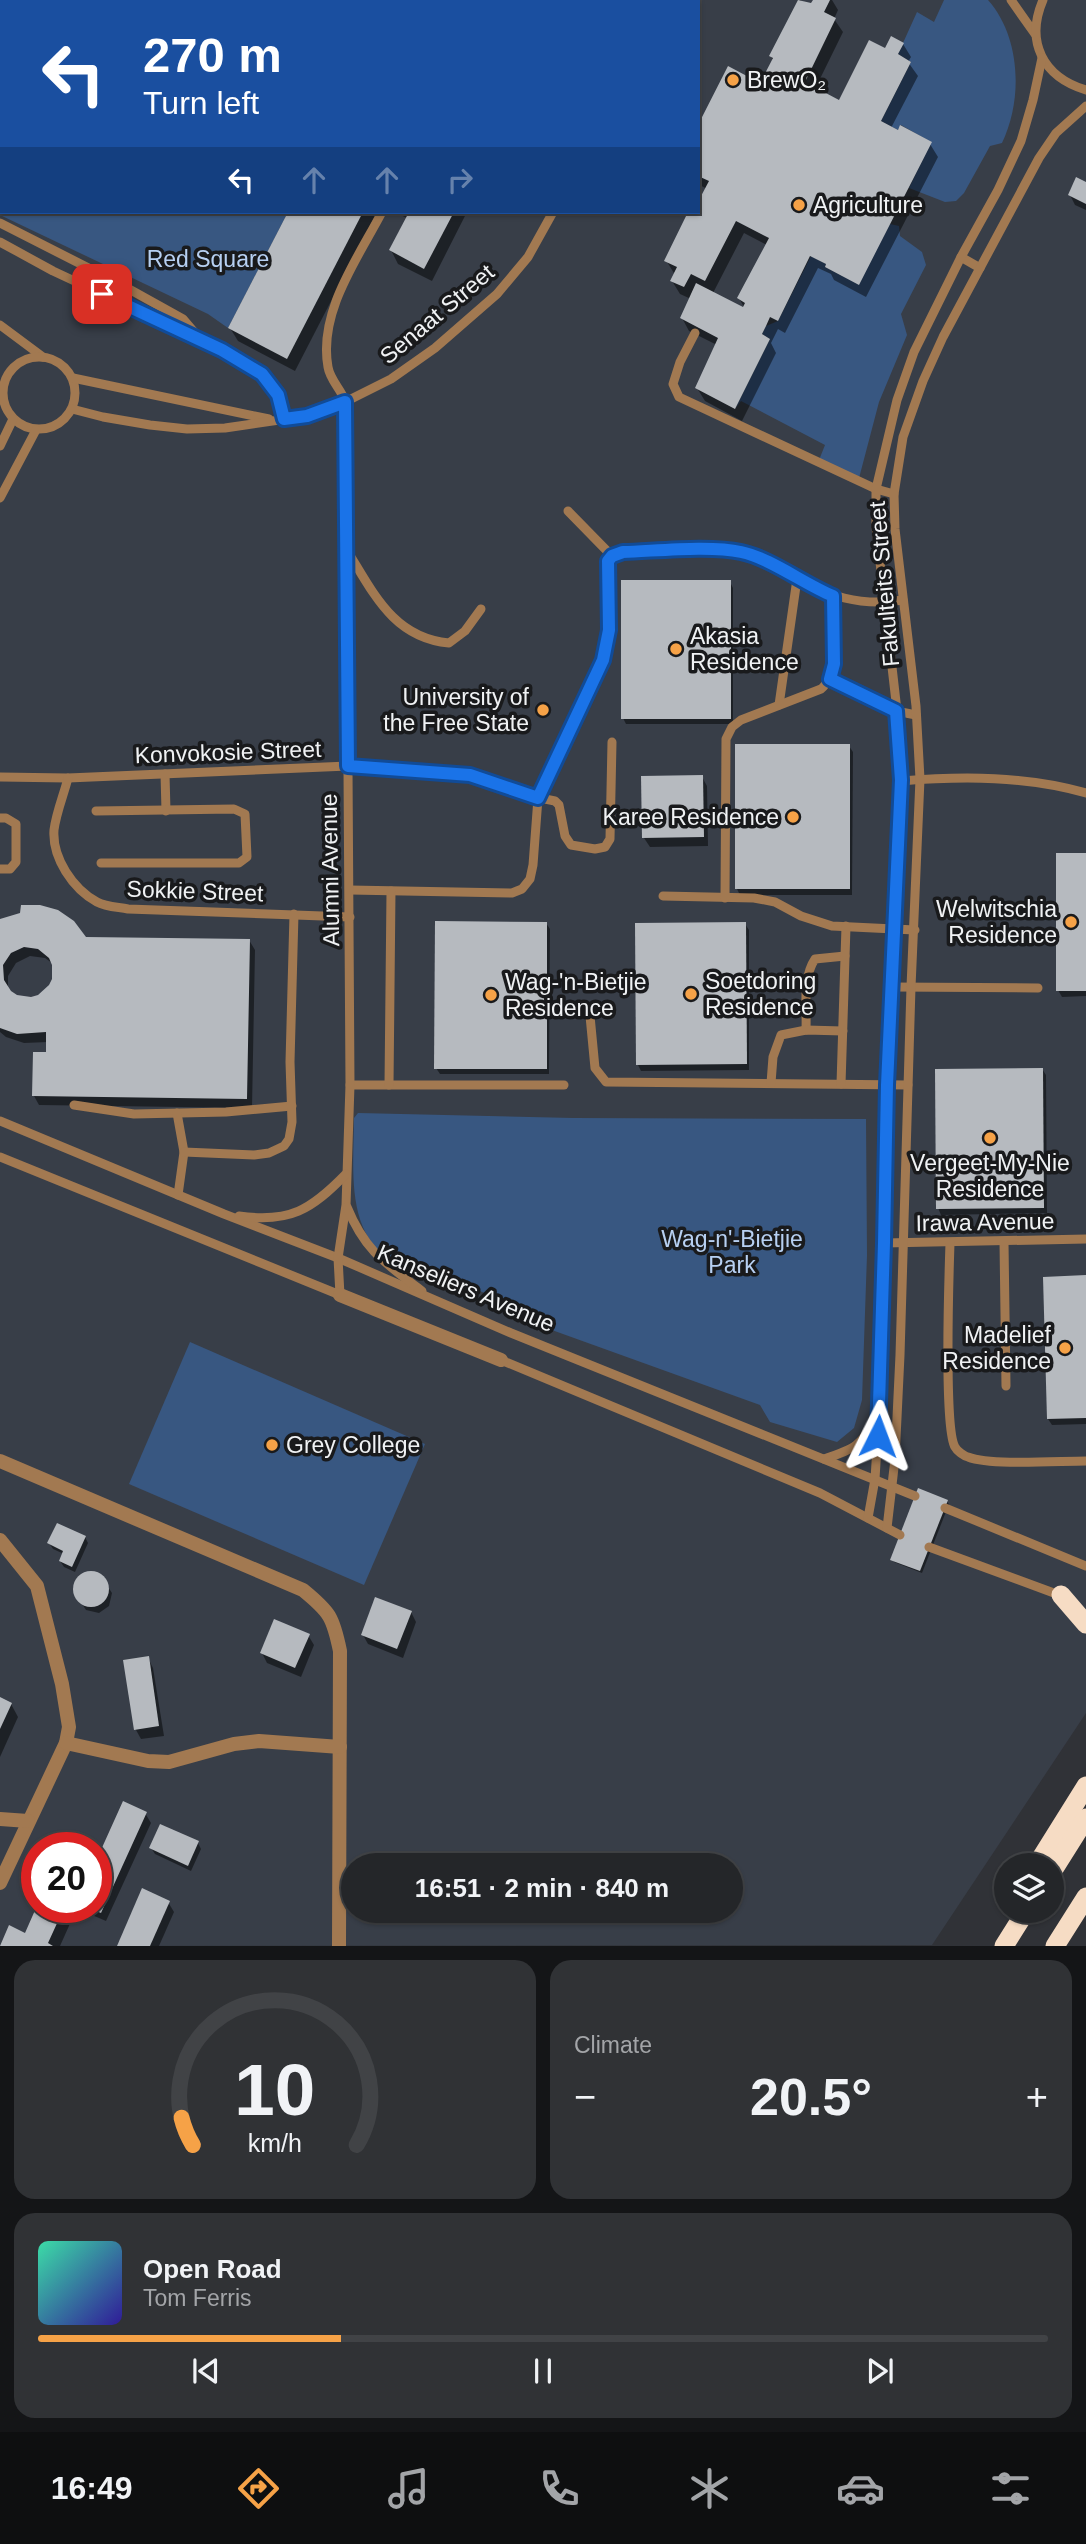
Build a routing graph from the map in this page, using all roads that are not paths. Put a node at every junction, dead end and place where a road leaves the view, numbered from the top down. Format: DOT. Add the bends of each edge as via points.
graph roads {
  1 [pos="1011,0"];
  2 [pos="1043,0"];
  3 [pos="1035,34"];
  4 [pos="1042,58"];
  5 [pos="1086,90"];
  6 [pos="1086,106"];
  7 [pos="381,214"];
  8 [pos="550,214"];
  9 [pos="0,223"];
  10 [pos="0,242"];
  11 [pos="961,257"];
  12 [pos="980,268"];
  13 [pos="0,325"];
  14 [pos="695,333"];
  15 [pos="200,340"];
  16 [pos="43,357"];
  17 [pos="4,373"];
  18 [pos="73,378"];
  19 [pos="345,402"];
  20 [pos="72,409"];
  21 [pos="13,419"];
  22 [pos="279,419"];
  23 [pos="36,430"];
  24 [pos="0,446"];
  25 [pos="876,489"];
  26 [pos="894,494"];
  27 [pos="0,498"];
  28 [pos="568,511"];
  29 [pos="347,551"];
  30 [pos="612,556"];
  31 [pos="797,579"];
  32 [pos="833,596"];
  33 [pos="903,600"];
  34 [pos="883,603"];
  35 [pos="481,609"];
  36 [pos="830,679"];
  37 [pos="779,705"];
  38 [pos="896,711"];
  39 [pos="916,715"];
  40 [pos="612,742"];
  41 [pos="348,766"];
  42 [pos="165,774"];
  43 [pos="0,777"];
  44 [pos="68,778"];
  45 [pos="920,779"];
  46 [pos="901,780"];
  47 [pos="1086,793"];
  48 [pos="538,798"];
  49 [pos="96,811"];
  50 [pos="166,811"];
  51 [pos="0,818"];
  52 [pos="101,863"];
  53 [pos="0,869"];
  54 [pos="350,890"];
  55 [pos="391,891"];
  56 [pos="663,896"];
  57 [pos="724,898"];
  58 [pos="294,914"];
  59 [pos="350,917"];
  60 [pos="846,926"];
  61 [pos="895,929"];
  62 [pos="915,930"];
  63 [pos="845,956"];
  64 [pos="892,987"];
  65 [pos="911,987"];
  66 [pos="1038,988"];
  67 [pos="590,1016"];
  68 [pos="806,1030"];
  69 [pos="843,1031"];
  70 [pos="771,1083"];
  71 [pos="841,1084"];
  72 [pos="390,1085"];
  73 [pos="564,1085"];
  74 [pos="887,1085"];
  75 [pos="908,1085"];
  76 [pos="350,1086"];
  77 [pos="74,1105"];
  78 [pos="292,1106"];
  79 [pos="177,1114"];
  80 [pos="0,1121"];
  81 [pos="184,1152"];
  82 [pos="0,1157"];
  83 [pos="346,1174"];
  84 [pos="178,1195"];
  85 [pos="346,1205"];
  86 [pos="224,1214"];
  87 [pos="1086,1240"];
  88 [pos="1004,1242"];
  89 [pos="884,1243"];
  90 [pos="902,1243"];
  91 [pos="950,1243"];
  92 [pos="338,1258"];
  93 [pos="340,1295"];
  94 [pos="435,1301"];
  95 [pos="502,1360"];
  96 [pos="1006,1386"];
  97 [pos="879,1414"];
  98 [pos="824,1459"];
  99 [pos="0,1461"];
  100 [pos="1086,1461"];
  101 [pos="875,1479"];
  102 [pos="892,1486"];
  103 [pos="915,1496"];
  104 [pos="945,1508"];
  105 [pos="868,1518"];
  106 [pos="887,1528"];
  107 [pos="900,1535"];
  108 [pos="0,1540"];
  109 [pos="929,1547"];
  110 [pos="1086,1566"];
  111 [pos="1061,1595"];
  112 [pos="1086,1607"];
  113 [pos="1086,1624"];
  114 [pos="66,1743"];
  115 [pos="340,1746"];
  116 [pos="1086,1786"];
  117 [pos="1086,1818"];
  118 [pos="0,1819"];
  119 [pos="28,1821"];
  120 [pos="1044,1853"];
  121 [pos="1064,1853"];
  122 [pos="0,1883"];
  123 [pos="1086,1897"];
  124 [pos="1018,1923"];
  125 [pos="339,1945"];
  126 [pos="1004,1945"];
  127 [pos="1055,1945"];
  1 -- 3 [label="lane"];
  2 -- 3 [label="lane, Fakulteits Street"];
  3 -- 4 [label="lane, Fakulteits Street"];
  4 -- 5 [label="lane, Fakulteits Street" via="1054,74"];
  4 -- 11 [label="lane, Fakulteits Street" via="1021,141"];
  6 -- 12 [label="lane, Fakulteits Street" via="1056,133 1039,158"];
  7 -- 19 [label="lane" via="329,320 328,370"];
  8 -- 19 [label="lane, Senaat Street" via="528,257 497,294 435,348 391,379"];
  9 -- 15 [label="lane" via="183,319"];
  10 -- 15 [label="lane"];
  11 -- 12 [label="lane"];
  11 -- 25 [label="lane, Fakulteits Street" via="914,352 897,400"];
  12 -- 26 [label="lane, Fakulteits Street" via="923,381 903,437"];
  13 -- 16 [label="lane, Senaat Street"];
  14 -- 25 [label="lane" via="673,384 679,397"];
  15 -- 22 [label="lane" via="262,374 278,395"];
  16 -- 17 [label="lane" via="26,359"];
  16 -- 18 [label="lane, Senaat Street" via="61,364"];
  17 -- 21 [label="lane" via="3,398"];
  18 -- 20 [label="lane"];
  18 -- 22 [label="lane, Senaat Street"];
  19 -- 22 [label="lane, Senaat Street" via="307,416"];
  19 -- 29 [label="lane, Alumni Avenue"];
  20 -- 22 [label="lane, Senaat Street" via="187,429"];
  20 -- 23 [label="lane" via="58,425"];
  21 -- 23 [label="lane"];
  21 -- 24 [label="lane"];
  23 -- 27 [label="lane"];
  25 -- 26 [label="lane"];
  25 -- 34 [label="lane, Fakulteits Street"];
  26 -- 33 [label="lane, Fakulteits Street"];
  28 -- 30 [label="lane"];
  29 -- 35 [label="lane" via="378,601 415,635 449,643"];
  29 -- 41 [label="lane, Alumni Avenue"];
  30 -- 31 [label="lane" via="623,552 742,552"];
  30 -- 48 [label="lane" via="608,561 609,630 603,660"];
  31 -- 32 [label="lane"];
  31 -- 37 [label="lane"];
  32 -- 34 [label="lane"];
  32 -- 36 [label="lane"];
  33 -- 34 [label="lane"];
  33 -- 39 [label="lane, Fakulteits Street"];
  34 -- 38 [label="lane, Fakulteits Street"];
  36 -- 37 [label="lane" via="821,689"];
  36 -- 38 [label="lane"];
  37 -- 57 [label="lane" via="741,720 726,739"];
  38 -- 39 [label="lane"];
  38 -- 46 [label="lane, Fakulteits Street"];
  39 -- 45 [label="lane, Fakulteits Street"];
  40 -- 48 [label="lane" via="610,839 606,847 570,845 559,805"];
  41 -- 42 [label="lane, Konvokosie Street"];
  41 -- 48 [label="lane, Konvokosie Street" via="470,775"];
  41 -- 54 [label="lane, Alumni Avenue"];
  42 -- 44 [label="lane, Konvokosie Street"];
  42 -- 50 [label="lane"];
  43 -- 44 [label="lane, Konvokosie Street"];
  44 -- 58 [label="lane, Sokkie Street" via="54,831 58,855 82,892 99,904 128,909"];
  45 -- 46 [label="lane"];
  45 -- 47 [label="lane" via="1029,781"];
  45 -- 62 [label="lane, Fakulteits Street"];
  46 -- 61 [label="lane, Fakulteits Street"];
  48 -- 55 [label="lane" via="533,865 522,889 512,893"];
  49 -- 50 [label="lane"];
  50 -- 52 [label="lane" via="234,809 245,814 247,857 239,863"];
  51 -- 53 [label="lane" via="16,824 16,862 10,869"];
  54 -- 55 [label="lane"];
  54 -- 59 [label="lane, Alumni Avenue"];
  55 -- 72 [label="lane"];
  56 -- 57 [label="lane"];
  57 -- 60 [label="lane" via="764,899 815,922"];
  58 -- 59 [label="lane, Sokkie Street"];
  58 -- 78 [label="lane"];
  59 -- 76 [label="lane, Alumni Avenue"];
  60 -- 61 [label="lane"];
  60 -- 63 [label="lane"];
  61 -- 62 [label="lane"];
  61 -- 64 [label="lane, Fakulteits Street"];
  62 -- 65 [label="lane, Fakulteits Street"];
  63 -- 68 [label="lane" via="815,959 811,965"];
  63 -- 69 [label="lane"];
  64 -- 65 [label="lane"];
  64 -- 74 [label="lane, Fakulteits Street"];
  65 -- 66 [label="lane"];
  65 -- 75 [label="lane, Fakulteits Street"];
  67 -- 70 [label="lane" via="595,1068 606,1082"];
  68 -- 69 [label="lane"];
  68 -- 70 [label="lane" via="781,1035"];
  69 -- 71 [label="lane"];
  70 -- 71 [label="lane"];
  71 -- 74 [label="lane"];
  72 -- 73 [label="lane"];
  72 -- 76 [label="lane"];
  74 -- 75 [label="lane"];
  74 -- 89 [label="lane, Fakulteits Street"];
  75 -- 90 [label="lane, Fakulteits Street"];
  76 -- 83 [label="lane, Alumni Avenue"];
  77 -- 79 [label="lane" via="134,1114"];
  78 -- 79 [label="lane"];
  78 -- 81 [label="lane" via="289,1139 269,1153"];
  79 -- 81 [label="lane"];
  80 -- 84 [label="lane, Kanseliers Avenue"];
  81 -- 84 [label="lane"];
  82 -- 93 [label="lane"];
  83 -- 85 [label="lane, Alumni Avenue"];
  83 -- 86 [label="lane" via="317,1201 280,1218"];
  84 -- 86 [label="lane, Kanseliers Avenue"];
  85 -- 92 [label="lane, Alumni Avenue"];
  85 -- 94 [label="lane" via="367,1247"];
  86 -- 92 [label="lane, Kanseliers Avenue"];
  87 -- 88 [label="lane, Irawa Avenue"];
  88 -- 91 [label="lane, Irawa Avenue"];
  88 -- 96 [label="lane"];
  89 -- 90 [label="lane, Irawa Avenue"];
  89 -- 97 [label="lane, Fakulteits Street"];
  90 -- 91 [label="lane, Irawa Avenue"];
  90 -- 102 [label="lane, Fakulteits Street"];
  91 -- 100 [label="lane" via="948,1384 955,1447 966,1457 988,1461"];
  92 -- 93 [label="lane, Alumni Avenue"];
  92 -- 94 [label="lane, Kanseliers Avenue"];
  93 -- 95 [label="street"];
  94 -- 98 [label="lane, Kanseliers Avenue"];
  95 -- 105 [label="lane" via="820,1493"];
  97 -- 98 [label="lane" via="857,1446"];
  97 -- 101 [label="lane, Fakulteits Street"];
  98 -- 101 [label="lane, Kanseliers Avenue"];
  99 -- 115 [label="street" via="303,1590 322,1605 334,1622 340,1651"];
  101 -- 102 [label="lane, Kanseliers Avenue"];
  101 -- 105 [label="lane, Fakulteits Street"];
  102 -- 103 [label="lane, Kanseliers Avenue"];
  102 -- 106 [label="lane, Fakulteits Street"];
  104 -- 110 [label="lane"];
  105 -- 106 [label="lane"];
  106 -- 107 [label="lane"];
  108 -- 114 [label="street" via="37,1586 62,1684 69,1727"];
  109 -- 111 [label="lane"];
  111 -- 112 [label="lane"];
  111 -- 113 [label="highway"];
  114 -- 115 [label="street" via="169,1762 259,1741"];
  114 -- 119 [label="street"];
  115 -- 125 [label="street"];
  116 -- 120 [label="highway"];
  117 -- 121 [label="highway"];
  118 -- 119 [label="street"];
  119 -- 122 [label="street"];
  123 -- 127 [label="highway"];
  124 -- 126 [label="highway"];
}
